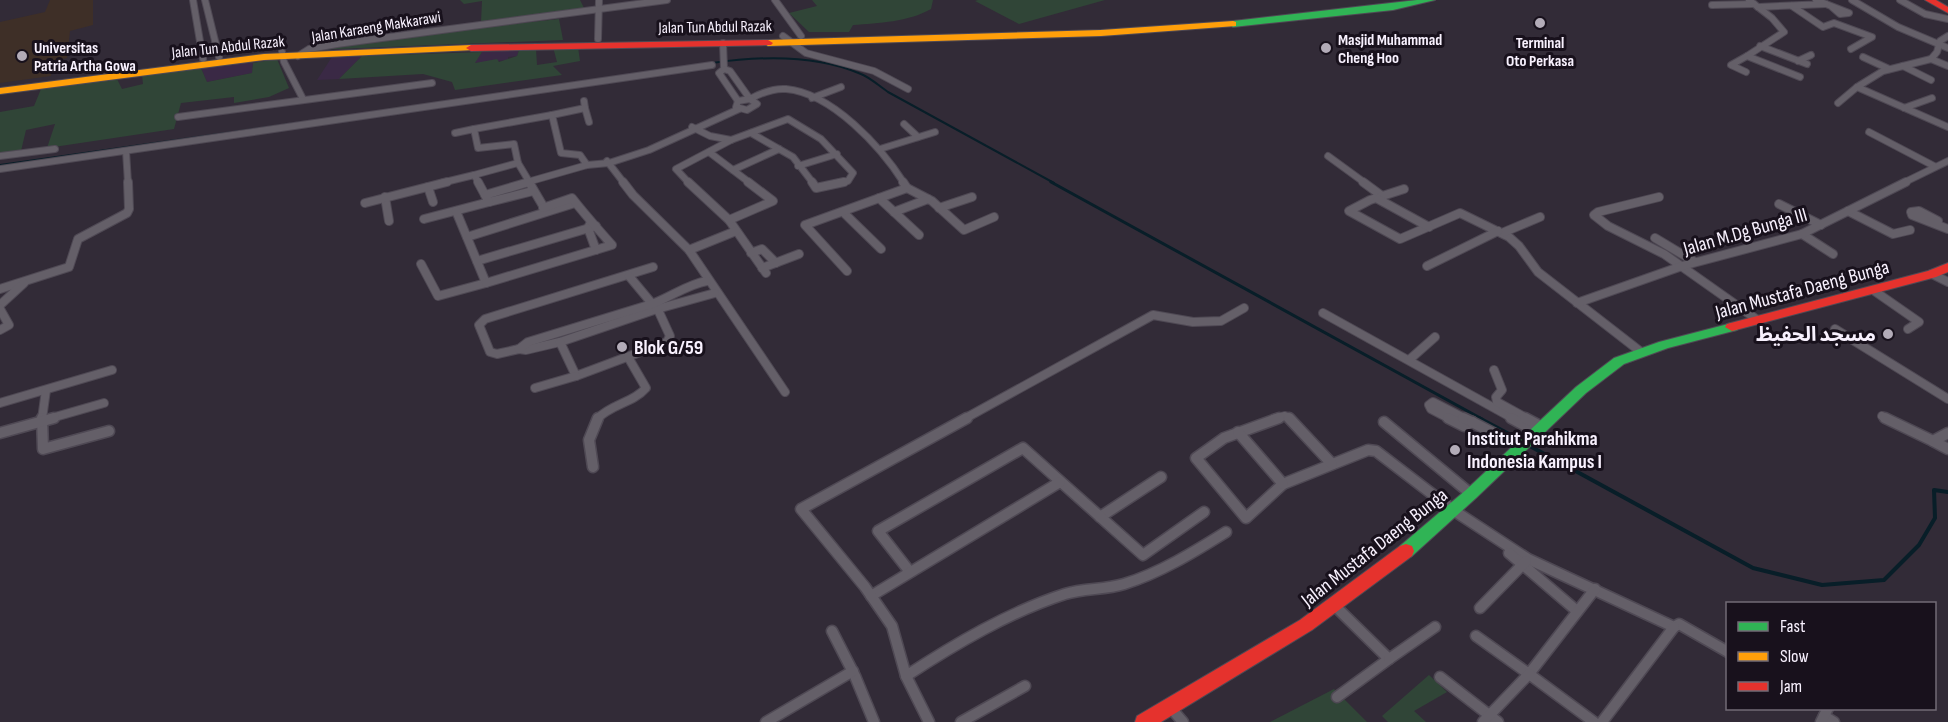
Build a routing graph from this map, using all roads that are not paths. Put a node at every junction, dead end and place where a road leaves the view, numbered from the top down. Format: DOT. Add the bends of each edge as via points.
graph roads {
  1 [pos="193,0"];
  2 [pos="205,0"];
  3 [pos="599,0"];
  4 [pos="667,0"];
  5 [pos="775,0"];
  6 [pos="1404,0"];
  7 [pos="1431,0"];
  8 [pos="1816,0"];
  9 [pos="1852,0"];
  10 [pos="1900,0"];
  11 [pos="1929,0"];
  12 [pos="1754,3"];
  13 [pos="1712,5"];
  14 [pos="1792,6"];
  15 [pos="599,9"];
  16 [pos="1948,10"];
  17 [pos="1948,19"];
  18 [pos="1188,26"];
  19 [pos="1948,36"];
  20 [pos="791,38"];
  21 [pos="598,39"];
  22 [pos="1938,45"];
  23 [pos="1760,46"];
  24 [pos="723,48"];
  25 [pos="1948,48"];
  26 [pos="1851,49"];
  27 [pos="300,53"];
  28 [pos="282,54"];
  29 [pos="1811,55"];
  30 [pos="1747,56"];
  31 [pos="219,57"];
  32 [pos="1863,57"];
  33 [pos="203,59"];
  34 [pos="1931,59"];
  35 [pos="1798,61"];
  36 [pos="1807,64"];
  37 [pos="712,65"];
  38 [pos="1903,66"];
  39 [pos="1948,66"];
  40 [pos="724,67"];
  41 [pos="1889,69"];
  42 [pos="1746,72"];
  43 [pos="1800,77"];
  44 [pos="1931,80"];
  45 [pos="432,83"];
  46 [pos="0,85"];
  47 [pos="739,86"];
  48 [pos="841,87"];
  49 [pos="1857,87"];
  50 [pos="729,89"];
  51 [pos="908,89"];
  52 [pos="0,91"];
  53 [pos="812,98"];
  54 [pos="1932,98"];
  55 [pos="303,99"];
  56 [pos="750,99"];
  57 [pos="1838,103"];
  58 [pos="737,105"];
  59 [pos="1904,108"];
  60 [pos="552,115"];
  61 [pos="178,117"];
  62 [pos="590,122"];
  63 [pos="904,124"];
  64 [pos="1947,126"];
  65 [pos="692,127"];
  66 [pos="474,129"];
  67 [pos="935,132"];
  68 [pos="1869,132"];
  69 [pos="454,133"];
  70 [pos="751,133"];
  71 [pos="710,136"];
  72 [pos="918,137"];
  73 [pos="731,140"];
  74 [pos="55,149"];
  75 [pos="779,149"];
  76 [pos="880,149"];
  77 [pos="712,150"];
  78 [pos="126,151"];
  79 [pos="837,154"];
  80 [pos="0,156"];
  81 [pos="1328,156"];
  82 [pos="607,160"];
  83 [pos="1948,160"];
  84 [pos="518,163"];
  85 [pos="587,165"];
  86 [pos="798,166"];
  87 [pos="1934,166"];
  88 [pos="0,169"];
  89 [pos="733,170"];
  90 [pos="474,175"];
  91 [pos="530,183"];
  92 [pos="428,187"];
  93 [pos="907,188"];
  94 [pos="1404,189"];
  95 [pos="533,191"];
  96 [pos="385,197"];
  97 [pos="972,197"];
  98 [pos="1659,197"];
  99 [pos="879,198"];
  100 [pos="1380,198"];
  101 [pos="487,199"];
  102 [pos="928,199"];
  103 [pos="433,202"];
  104 [pos="365,203"];
  105 [pos="1779,204"];
  106 [pos="939,208"];
  107 [pos="545,210"];
  108 [pos="456,211"];
  109 [pos="1848,211"];
  110 [pos="843,212"];
  111 [pos="894,212"];
  112 [pos="994,217"];
  113 [pos="1540,217"];
  114 [pos="424,219"];
  115 [pos="729,220"];
  116 [pos="389,221"];
  117 [pos="1937,224"];
  118 [pos="1821,225"];
  119 [pos="591,226"];
  120 [pos="1430,227"];
  121 [pos="1948,229"];
  122 [pos="1910,230"];
  123 [pos="736,231"];
  124 [pos="1500,232"];
  125 [pos="1802,234"];
  126 [pos="919,236"];
  127 [pos="467,237"];
  128 [pos="1654,238"];
  129 [pos="881,249"];
  130 [pos="596,250"];
  131 [pos="688,250"];
  132 [pos="751,253"];
  133 [pos="799,254"];
  134 [pos="1833,254"];
  135 [pos="477,261"];
  136 [pos="1695,262"];
  137 [pos="776,263"];
  138 [pos="421,264"];
  139 [pos="1427,266"];
  140 [pos="1682,266"];
  141 [pos="653,267"];
  142 [pos="1948,267"];
  143 [pos="847,271"];
  144 [pos="1932,274"];
  145 [pos="629,276"];
  146 [pos="707,280"];
  147 [pos="26,282"];
  148 [pos="1948,282"];
  149 [pos="486,283"];
  150 [pos="0,289"];
  151 [pos="1873,290"];
  152 [pos="716,293"];
  153 [pos="1577,303"];
  154 [pos="0,307"];
  155 [pos="654,307"];
  156 [pos="1244,308"];
  157 [pos="1323,313"];
  158 [pos="1759,321"];
  159 [pos="1835,329"];
  160 [pos="1908,329"];
  161 [pos="0,330"];
  162 [pos="1435,337"];
  163 [pos="560,342"];
  164 [pos="519,349"];
  165 [pos="1641,352"];
  166 [pos="628,357"];
  167 [pos="1409,360"];
  168 [pos="112,370"];
  169 [pos="1494,370"];
  170 [pos="576,376"];
  171 [pos="535,388"];
  172 [pos="46,390"];
  173 [pos="785,392"];
  174 [pos="1948,399"];
  175 [pos="0,403"];
  176 [pos="104,403"];
  177 [pos="1882,416"];
  178 [pos="42,420"];
  179 [pos="1384,422"];
  180 [pos="1472,422"];
  181 [pos="109,431"];
  182 [pos="1537,431"];
  183 [pos="1238,432"];
  184 [pos="0,433"];
  185 [pos="1948,433"];
  186 [pos="1933,441"];
  187 [pos="1521,446"];
  188 [pos="1948,449"];
  189 [pos="1332,464"];
  190 [pos="593,467"];
  191 [pos="1161,477"];
  192 [pos="1060,482"];
  193 [pos="1283,484"];
  194 [pos="1471,494"];
  195 [pos="1453,510"];
  196 [pos="1204,512"];
  197 [pos="1100,517"];
  198 [pos="1226,532"];
  199 [pos="1526,561"];
  200 [pos="910,572"];
  201 [pos="1595,589"];
  202 [pos="871,596"];
  203 [pos="1334,605"];
  204 [pos="1480,608"];
  205 [pos="1577,611"];
  206 [pos="1435,627"];
  207 [pos="1674,627"];
  208 [pos="832,631"];
  209 [pos="1476,636"];
  210 [pos="1726,650"];
  211 [pos="1389,658"];
  212 [pos="852,671"];
  213 [pos="1529,674"];
  214 [pos="906,676"];
  215 [pos="1440,677"];
  216 [pos="1025,686"];
  217 [pos="1337,697"];
  218 [pos="1164,714"];
  219 [pos="1490,720"];
  220 [pos="766,722"];
  221 [pos="874,722"];
  222 [pos="929,722"];
  223 [pos="961,722"];
  224 [pos="1144,722"];
  225 [pos="1183,722"];
  226 [pos="1594,722"];
  227 [pos="1602,722"];
  1 -- 33 [label="street"];
  2 -- 31 [label="street"];
  3 -- 15 [label="street"];
  4 -- 15 [label="street, Jalan Karaeng Makkarawi"];
  5 -- 20 [label="street"];
  6 -- 18 [label="main road, Jalan Tun Abdul Razak"];
  7 -- 18 [label="main road, Jalan Tun Abdul Razak"];
  8 -- 14 [label="street" via="1829,6"];
  9 -- 22 [label="street"];
  10 -- 17 [label="street" via="1930,16"];
  11 -- 16 [label="main road"];
  12 -- 13 [label="street"];
  12 -- 14 [label="street"];
  12 -- 23 [label="street" via="1784,32"];
  14 -- 26 [label="street" via="1824,27 1834,23 1872,37"];
  15 -- 21 [label="street"];
  15 -- 27 [label="street, Jalan Karaeng Makkarawi" via="365,39"];
  18 -- 20 [label="main road, Jalan Tun Abdul Razak" via="1046,36"];
  19 -- 22 [label="street"];
  20 -- 21 [label="main road, Jalan Tun Abdul Razak"];
  20 -- 24 [label="main road, Jalan Tun Abdul Razak"];
  20 -- 51 [label="street" via="806,53 874,71"];
  21 -- 27 [label="main road, Jalan Tun Abdul Razak"];
  22 -- 25 [label="street"];
  22 -- 34 [label="street"];
  23 -- 30 [label="street"];
  23 -- 35 [label="street"];
  24 -- 27 [label="main road, Jalan Tun Abdul Razak" via="543,45"];
  24 -- 40 [label="street"];
  27 -- 28 [label="main road, Jalan Tun Abdul Razak"];
  28 -- 31 [label="main road, Jalan Tun Abdul Razak"];
  28 -- 52 [label="main road, Jalan Tun Abdul Razak"];
  28 -- 55 [label="street"];
  29 -- 35 [label="street"];
  30 -- 42 [label="street" via="1731,65"];
  30 -- 43 [label="street"];
  31 -- 33 [label="main road, Jalan Tun Abdul Razak"];
  32 -- 41 [label="street"];
  33 -- 46 [label="main road, Jalan Tun Abdul Razak"];
  34 -- 38 [label="street"];
  34 -- 39 [label="street"];
  35 -- 36 [label="street"];
  37 -- 78 [label="street"];
  38 -- 41 [label="street"];
  38 -- 44 [label="street"];
  40 -- 47 [label="street"];
  40 -- 50 [label="street" via="719,73"];
  41 -- 49 [label="street"];
  45 -- 55 [label="street"];
  47 -- 50 [label="street"];
  47 -- 56 [label="street"];
  48 -- 53 [label="street"];
  49 -- 57 [label="street"];
  49 -- 59 [label="street"];
  50 -- 58 [label="street"];
  53 -- 56 [label="street" via="783,89"];
  53 -- 76 [label="street"];
  54 -- 59 [label="street"];
  55 -- 61 [label="street"];
  56 -- 58 [label="street"];
  56 -- 58 [label="street" via="757,104 755,107"];
  58 -- 65 [label="street"];
  59 -- 64 [label="street"];
  60 -- 62 [label="street" via="584,104"];
  60 -- 66 [label="street"];
  60 -- 85 [label="street" via="561,153 580,155"];
  63 -- 72 [label="street"];
  65 -- 71 [label="street"];
  65 -- 82 [label="street" via="649,150"];
  66 -- 69 [label="street"];
  66 -- 84 [label="street" via="476,147 513,143"];
  67 -- 72 [label="street"];
  68 -- 87 [label="street"];
  70 -- 73 [label="street"];
  70 -- 75 [label="street"];
  70 -- 79 [label="street" via="788,119 816,135"];
  71 -- 73 [label="street"];
  71 -- 77 [label="street"];
  72 -- 76 [label="street"];
  73 -- 77 [label="street"];
  74 -- 80 [label="street"];
  75 -- 86 [label="street" via="793,157"];
  75 -- 89 [label="street"];
  76 -- 93 [label="street"];
  77 -- 89 [label="street"];
  77 -- 115 [label="street" via="676,171"];
  78 -- 88 [label="street"];
  78 -- 147 [label="street" via="127,213 78,239 69,267"];
  79 -- 86 [label="street"];
  79 -- 86 [label="street" via="853,173 845,182 816,188"];
  81 -- 100 [label="street"];
  82 -- 85 [label="street"];
  82 -- 131 [label="street" via="633,195"];
  83 -- 87 [label="street, Jalan M.Dg Bunga III"];
  84 -- 90 [label="street"];
  84 -- 91 [label="street"];
  85 -- 91 [label="street"];
  87 -- 109 [label="street, Jalan M.Dg Bunga III"];
  89 -- 115 [label="street" via="773,202"];
  90 -- 92 [label="street"];
  90 -- 101 [label="street"];
  91 -- 95 [label="street"];
  91 -- 101 [label="street"];
  92 -- 96 [label="street"];
  92 -- 103 [label="street"];
  93 -- 99 [label="street"];
  93 -- 102 [label="street"];
  94 -- 100 [label="street"];
  95 -- 101 [label="street"];
  95 -- 107 [label="street"];
  96 -- 104 [label="street"];
  96 -- 116 [label="street"];
  97 -- 106 [label="street"];
  98 -- 140 [label="street" via="1594,215"];
  99 -- 110 [label="street"];
  99 -- 111 [label="street"];
  100 -- 120 [label="street"];
  100 -- 120 [label="street" via="1349,211 1400,239"];
  101 -- 108 [label="street"];
  102 -- 106 [label="street"];
  102 -- 111 [label="street"];
  105 -- 118 [label="street"];
  106 -- 112 [label="street" via="964,230"];
  107 -- 119 [label="street" via="573,200"];
  107 -- 127 [label="street"];
  108 -- 114 [label="street"];
  108 -- 127 [label="street"];
  109 -- 118 [label="street, Jalan M.Dg Bunga III"];
  109 -- 122 [label="street" via="1893,234"];
  110 -- 129 [label="street"];
  110 -- 143 [label="street" via="805,225"];
  111 -- 126 [label="street"];
  113 -- 124 [label="street"];
  115 -- 123 [label="street"];
  117 -- 121 [label="street"];
  118 -- 125 [label="street, Jalan M.Dg Bunga III"];
  119 -- 130 [label="street"];
  119 -- 130 [label="street" via="612,244"];
  119 -- 135 [label="street"];
  120 -- 124 [label="street" via="1460,213"];
  123 -- 131 [label="street"];
  123 -- 132 [label="street"];
  124 -- 139 [label="street"];
  124 -- 153 [label="street" via="1519,246 1538,272"];
  125 -- 134 [label="street"];
  125 -- 136 [label="street, Jalan M.Dg Bunga III"];
  127 -- 135 [label="street"];
  128 -- 136 [label="street"];
  130 -- 149 [label="street"];
  131 -- 146 [label="street"];
  132 -- 137 [label="street" via="762,249"];
  132 -- 137 [label="street" via="764,270"];
  133 -- 137 [label="street"];
  135 -- 149 [label="street"];
  136 -- 140 [label="street, Jalan M.Dg Bunga III"];
  138 -- 149 [label="street" via="438,296"];
  140 -- 153 [label="street, Jalan M.Dg Bunga III"];
  140 -- 158 [label="street"];
  141 -- 145 [label="street"];
  142 -- 144 [label="main road, Jalan Mustafa Daeng Bunga"];
  144 -- 148 [label="street"];
  144 -- 151 [label="main road, Jalan Mustafa Daeng Bunga"];
  145 -- 155 [label="street"];
  145 -- 164 [label="street" via="480,321 490,352"];
  146 -- 152 [label="street"];
  146 -- 155 [label="street"];
  147 -- 150 [label="street"];
  147 -- 154 [label="street"];
  151 -- 158 [label="main road, Jalan Mustafa Daeng Bunga"];
  151 -- 160 [label="street" via="1919,322"];
  152 -- 155 [label="street"];
  152 -- 173 [label="street"];
  153 -- 165 [label="street"];
  154 -- 161 [label="street" via="9,325"];
  155 -- 163 [label="street"];
  155 -- 164 [label="street" via="528,342"];
  155 -- 166 [label="street" via="670,340"];
  156 -- 202 [label="street" via="1221,321 1193,322 1153,315 801,509"];
  157 -- 167 [label="street"];
  158 -- 165 [label="main road, Jalan Mustafa Daeng Bunga"];
  159 -- 174 [label="street"];
  162 -- 167 [label="street"];
  163 -- 164 [label="street"];
  163 -- 170 [label="street"];
  165 -- 182 [label="main road, Jalan Mustafa Daeng Bunga" via="1608,368"];
  166 -- 170 [label="street"];
  166 -- 190 [label="street" via="646,388 640,395 612,406 591,428 587,446"];
  167 -- 182 [label="street"];
  168 -- 172 [label="street"];
  169 -- 182 [label="street" via="1502,390 1497,402"];
  170 -- 171 [label="street"];
  172 -- 175 [label="street"];
  172 -- 178 [label="street"];
  176 -- 178 [label="street"];
  177 -- 186 [label="street"];
  178 -- 181 [label="street" via="43,449"];
  178 -- 184 [label="street"];
  179 -- 194 [label="street"];
  180 -- 187 [label="street"];
  182 -- 187 [label="main road, Jalan Mustafa Daeng Bunga"];
  183 -- 189 [label="street" via="1287,416"];
  183 -- 193 [label="street"];
  183 -- 193 [label="street" via="1197,455 1197,462 1246,518"];
  185 -- 186 [label="street"];
  186 -- 188 [label="street"];
  187 -- 194 [label="main road, Jalan Mustafa Daeng Bunga"];
  189 -- 193 [label="street"];
  189 -- 195 [label="street" via="1368,450 1376,451"];
  191 -- 197 [label="street"];
  192 -- 197 [label="street"];
  192 -- 200 [label="street"];
  192 -- 200 [label="street" via="1023,448 878,531"];
  194 -- 195 [label="main road, Jalan Mustafa Daeng Bunga"];
  195 -- 199 [label="street"];
  195 -- 203 [label="main road, Jalan Mustafa Daeng Bunga" via="1391,564"];
  196 -- 197 [label="street" via="1143,555"];
  198 -- 214 [label="street" via="1175,564 1123,584 1068,593 1045,602 972,637"];
  199 -- 201 [label="street"];
  199 -- 204 [label="street"];
  199 -- 205 [label="street"];
  200 -- 202 [label="street"];
  201 -- 205 [label="street"];
  201 -- 207 [label="street"];
  202 -- 214 [label="street" via="892,626"];
  203 -- 211 [label="street"];
  203 -- 218 [label="main road, Jalan Mustafa Daeng Bunga"];
  205 -- 213 [label="street"];
  206 -- 211 [label="street"];
  207 -- 210 [label="street" via="1688,627"];
  207 -- 227 [label="street"];
  208 -- 212 [label="street"];
  209 -- 213 [label="street"];
  211 -- 217 [label="street"];
  212 -- 220 [label="street"];
  212 -- 221 [label="street"];
  213 -- 219 [label="street"];
  213 -- 226 [label="street"];
  214 -- 222 [label="street"];
  215 -- 219 [label="street"];
  216 -- 223 [label="street"];
  218 -- 224 [label="main road, Jalan Mustafa Daeng Bunga"];
  218 -- 225 [label="street"];
}
